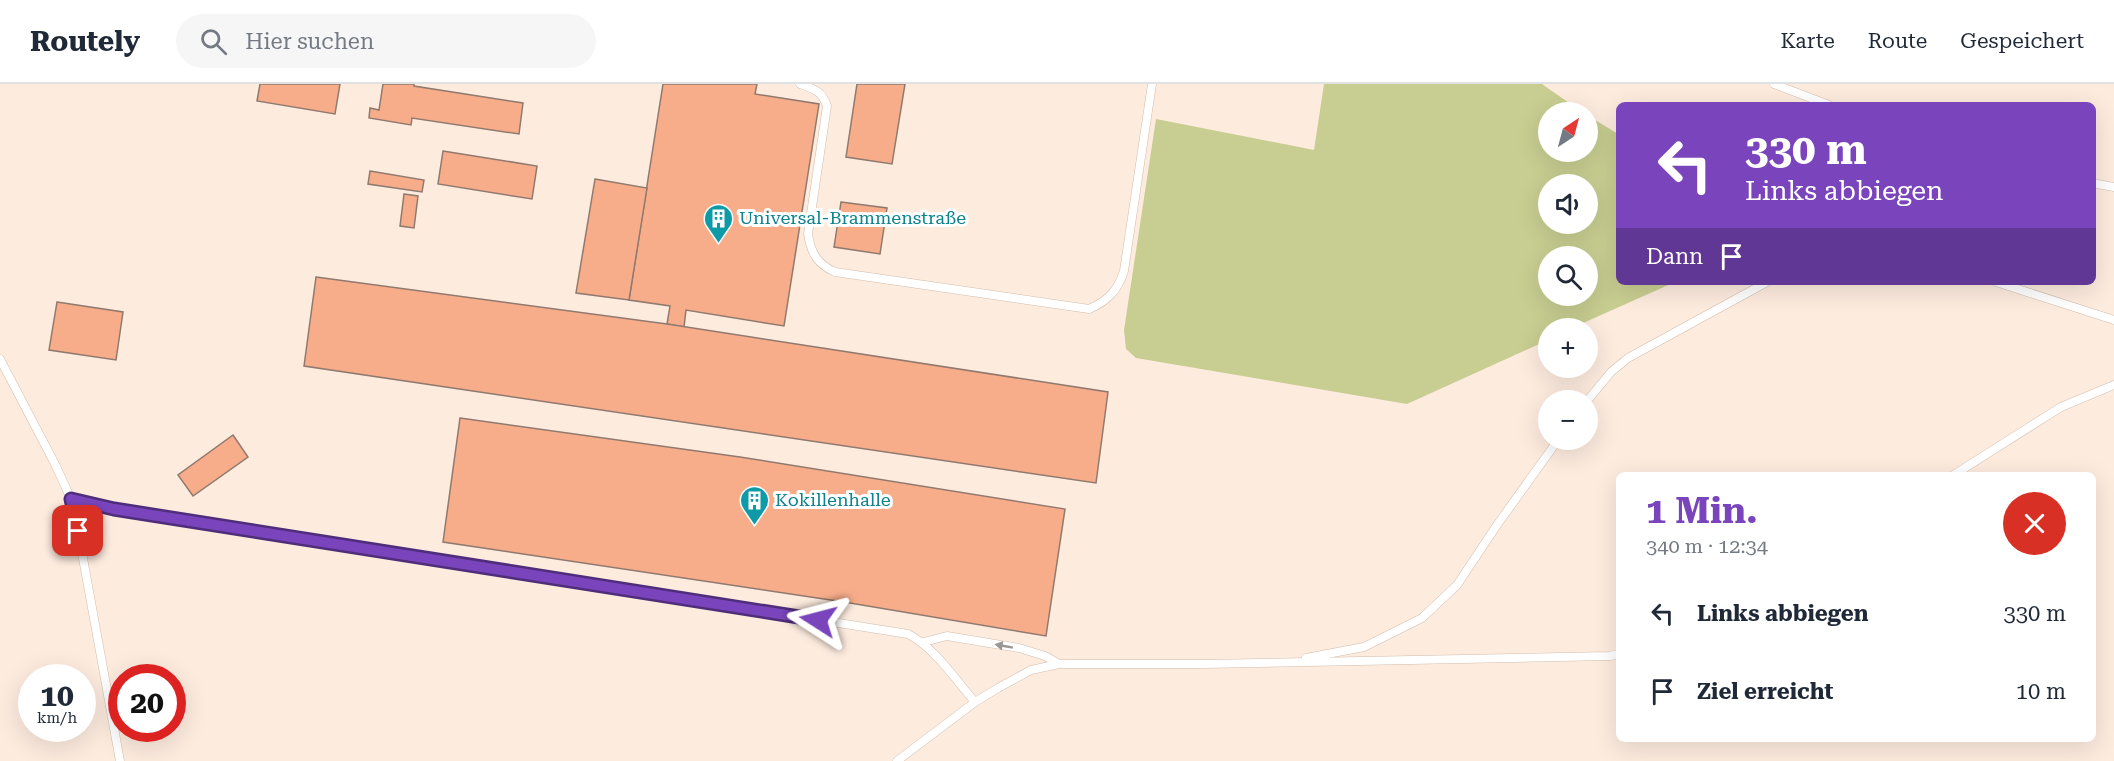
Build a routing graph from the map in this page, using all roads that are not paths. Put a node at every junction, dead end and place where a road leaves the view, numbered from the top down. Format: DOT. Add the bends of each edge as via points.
graph roads {
  1 [pos="800,84"];
  2 [pos="1152,84"];
  3 [pos="1773,84"];
  4 [pos="1821,102"];
  5 [pos="2096,184"];
  6 [pos="2114,187"];
  7 [pos="1762,285"];
  8 [pos="2005,285"];
  9 [pos="2114,320"];
  10 [pos="0,359"];
  11 [pos="2114,385"];
  12 [pos="1596,390"];
  13 [pos="1551,450"];
  14 [pos="1958,472"];
  15 [pos="71,499"];
  16 [pos="924,642"];
  17 [pos="1616,654"];
  18 [pos="1281,662"];
  19 [pos="1059,664"];
  20 [pos="975,702"];
  21 [pos="120,761"];
  22 [pos="897,761"];
  1 -- 2 [label="lane" via="823,96 827,106 808,234 810,249 824,267 835,272 1089,309 1109,298 1124,271"];
  3 -- 4 [label="lane"];
  5 -- 6 [label="lane"];
  7 -- 12 [label="lane" via="1628,358"];
  8 -- 9 [label="lane"];
  10 -- 15 [label="lane"];
  11 -- 14 [label="lane" via="2061,407"];
  13 -- 18 [label="lane" via="1457,585 1422,618 1364,647"];
  15 -- 16 [label="lane" via="114,509 908,634"];
  15 -- 21 [label="lane"];
  19 -- 16 [label="lane, one-way" via="1019,648 947,636"];
  16 -- 20 [label="lane"];
  17 -- 18 [label="lane"];
  18 -- 19 [label="lane"];
  19 -- 20 [label="lane" via="1032,670"];
  20 -- 22 [label="lane"];
}
